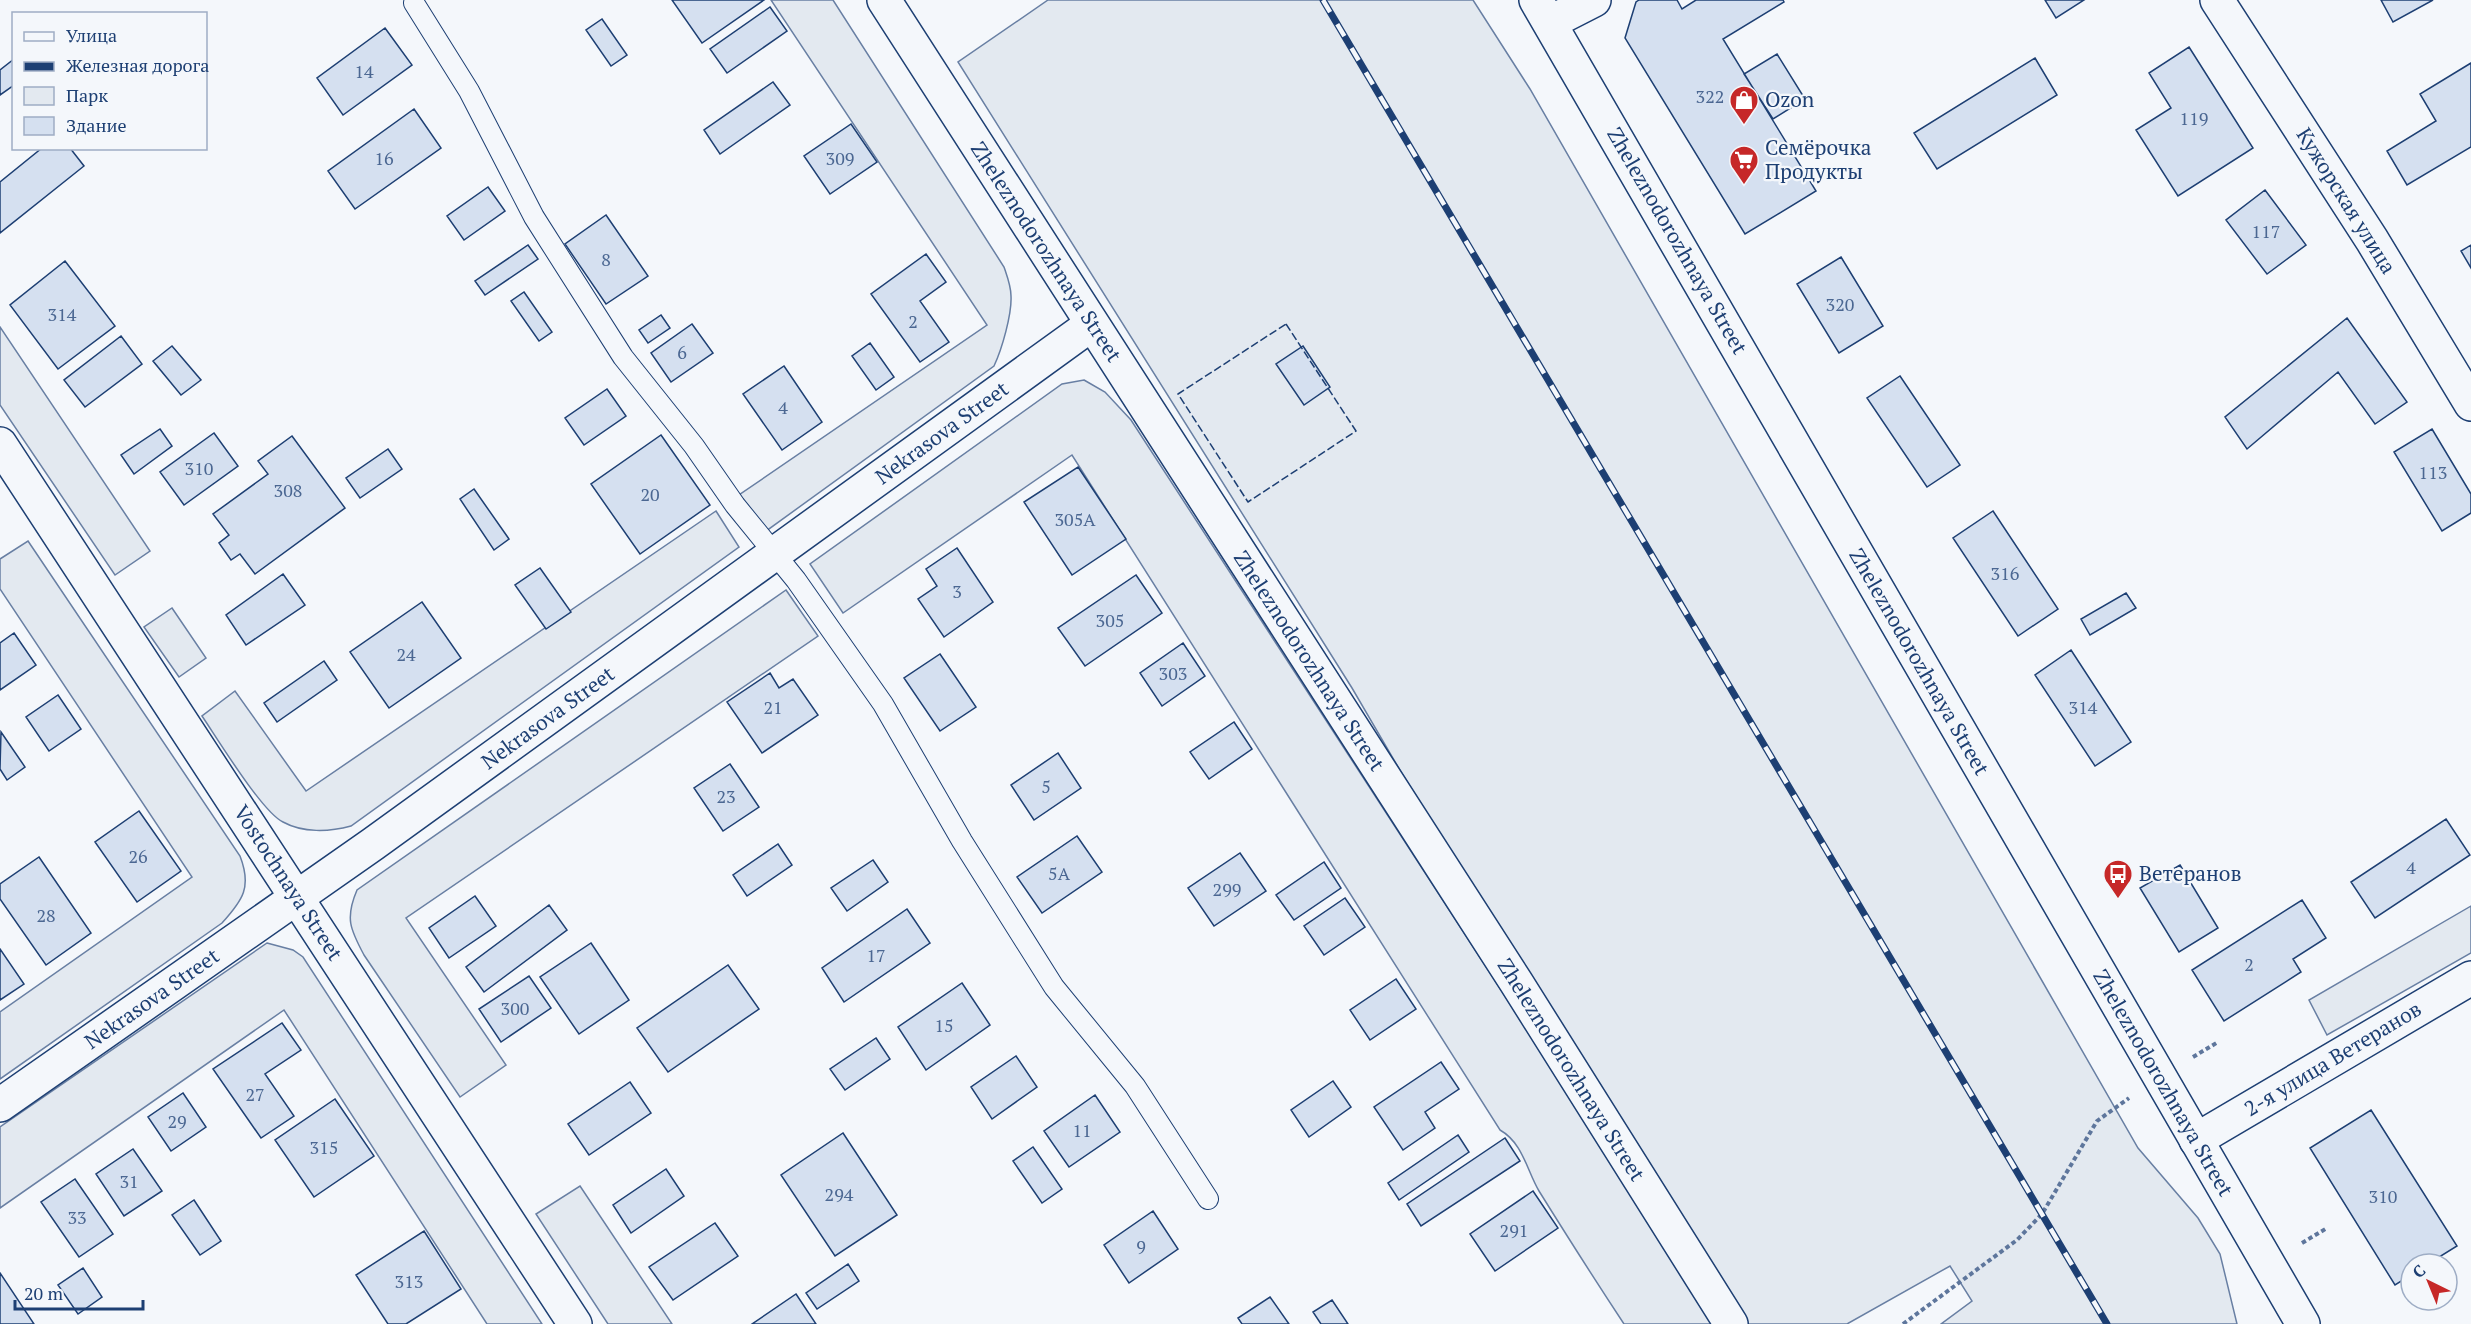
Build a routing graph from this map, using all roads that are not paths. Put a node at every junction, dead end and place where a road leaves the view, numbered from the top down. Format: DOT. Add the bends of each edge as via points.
graph roads {
  1 [pos="884,0"];
  2 [pos="1594,0"];
  3 [pos="2217,0"];
  4 [pos="414,3"];
  5 [pos="1543,11"];
  6 [pos="1092,324"];
  7 [pos="2471,404"];
  8 [pos="0,444"];
  9 [pos="775,555"];
  10 [pos="298,897"];
  11 [pos="2471,978"];
  12 [pos="0,1105"];
  13 [pos="2196,1140"];
  14 [pos="1208,1199"];
  15 [pos="575,1324"];
  16 [pos="1731,1324"];
  17 [pos="2303,1324"];
  1 -- 6 [label="street, Zheleznodorozhnaya Street"];
  2 -- 5 [label="street"];
  3 -- 7 [label="street, Кужорская улица" via="2372,240"];
  4 -- 9 [label="lane" via="469,91 534,217 623,357"];
  5 -- 13 [label="street, Zheleznodorozhnaya Street"];
  6 -- 9 [label="street, Nekrasova Street"];
  6 -- 16 [label="street, Zheleznodorozhnaya Street"];
  8 -- 10 [label="street, Vostochnaya Street"];
  9 -- 10 [label="street, Nekrasova Street"];
  9 -- 14 [label="lane" via="883,704 962,841 1054,987 1135,1086"];
  10 -- 12 [label="street, Nekrasova Street"];
  10 -- 15 [label="street, Vostochnaya Street"];
  11 -- 13 [label="street, 2-я улица Ветеранов"];
  13 -- 17 [label="street, Zheleznodorozhnaya Street"];
}
